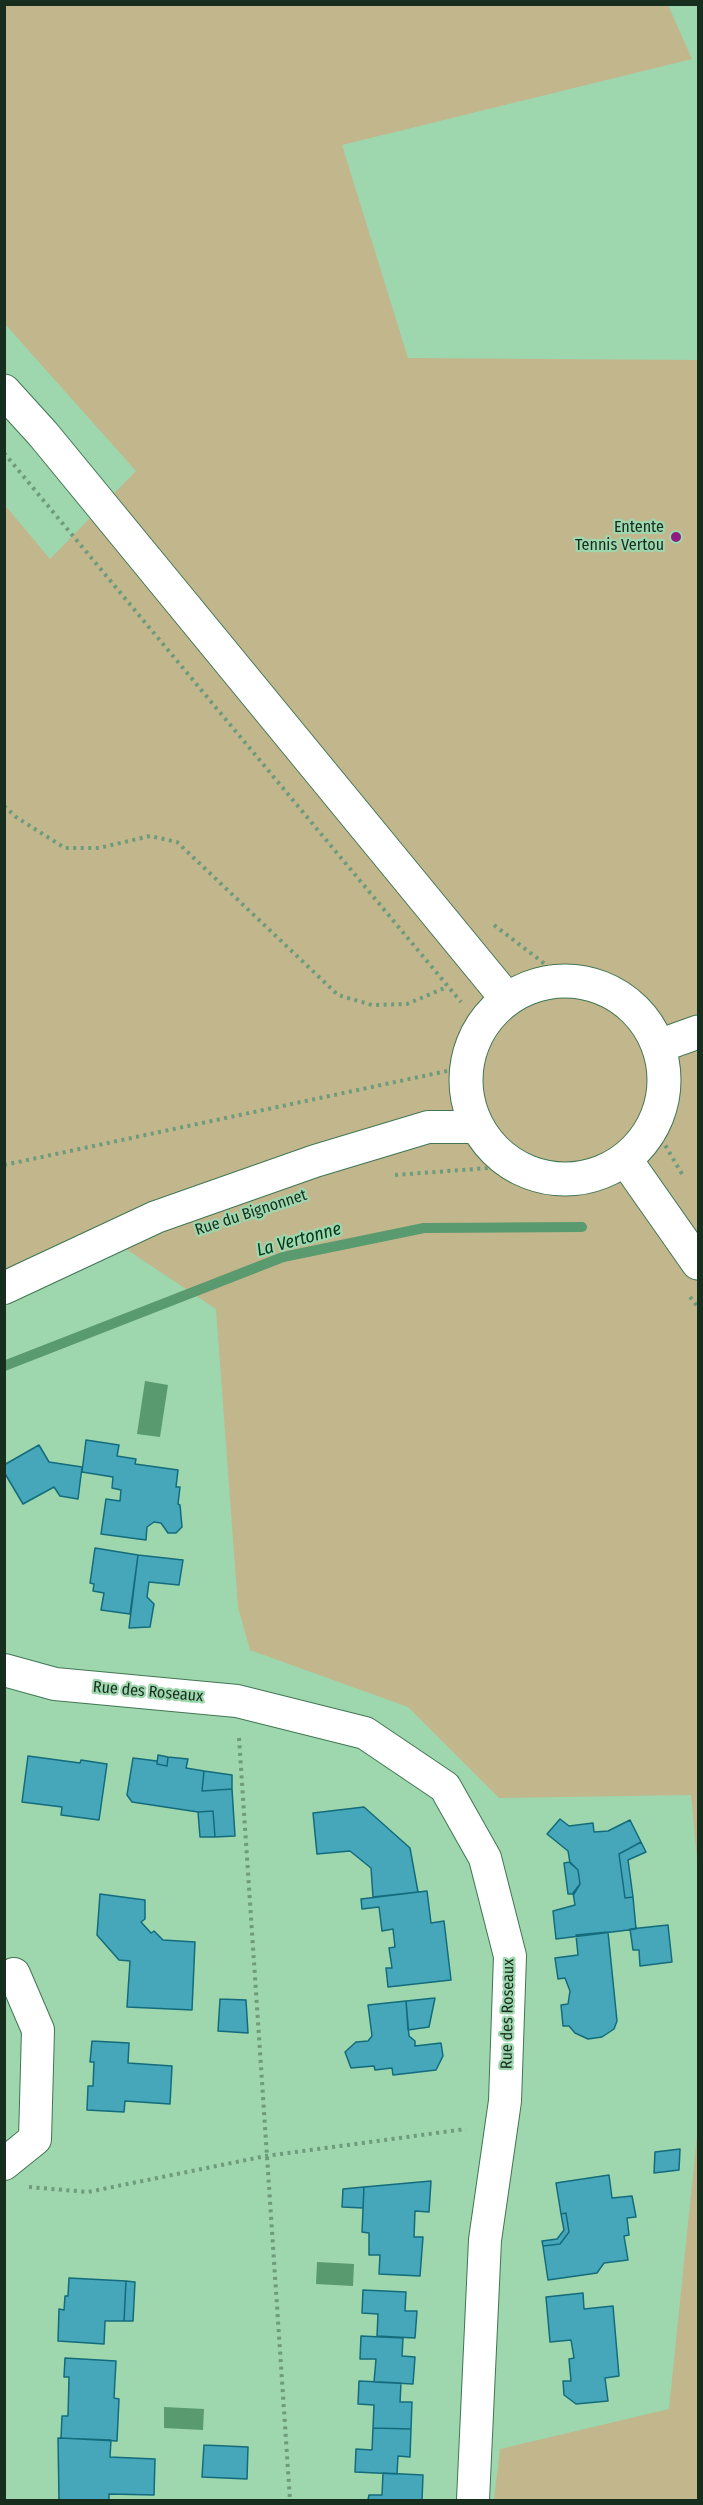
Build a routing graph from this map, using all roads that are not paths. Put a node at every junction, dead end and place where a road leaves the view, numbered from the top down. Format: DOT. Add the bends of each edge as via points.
graph roads {
  1 [pos="4,391"];
  2 [pos="507,999"];
  3 [pos="699,1032"];
  4 [pos="659,1046"];
  5 [pos="477,1127"];
  6 [pos="626,1159"];
  7 [pos="699,1263"];
  8 [pos="4,1288"];
  9 [pos="4,1670"];
  10 [pos="14,1974"];
  11 [pos="4,2164"];
  12 [pos="473,2500"];
  1 -- 2 [label="main road"];
  2 -- 4 [label="main road" via="536,985 567,981 591,984 632,1007"];
  2 -- 5 [label="main road" via="482,1025 469,1052 465,1088"];
  3 -- 4 [label="main road"];
  4 -- 6 [label="main road" via="664,1072 663,1100 654,1126"];
  5 -- 6 [label="main road" via="494,1149 515,1166 539,1176 564,1180 590,1176"];
  5 -- 8 [label="street, Rue du Bignonnet" via="428,1127 315,1161 156,1217"];
  6 -- 7 [label="main road"];
  9 -- 12 [label="street, Rue des Roseaux" via="55,1683 237,1701 365,1733 445,1787 484,1858 510,1956 505,2101 485,2240"];
  10 -- 11 [label="street" via="38,2030 35,2139"];
}
